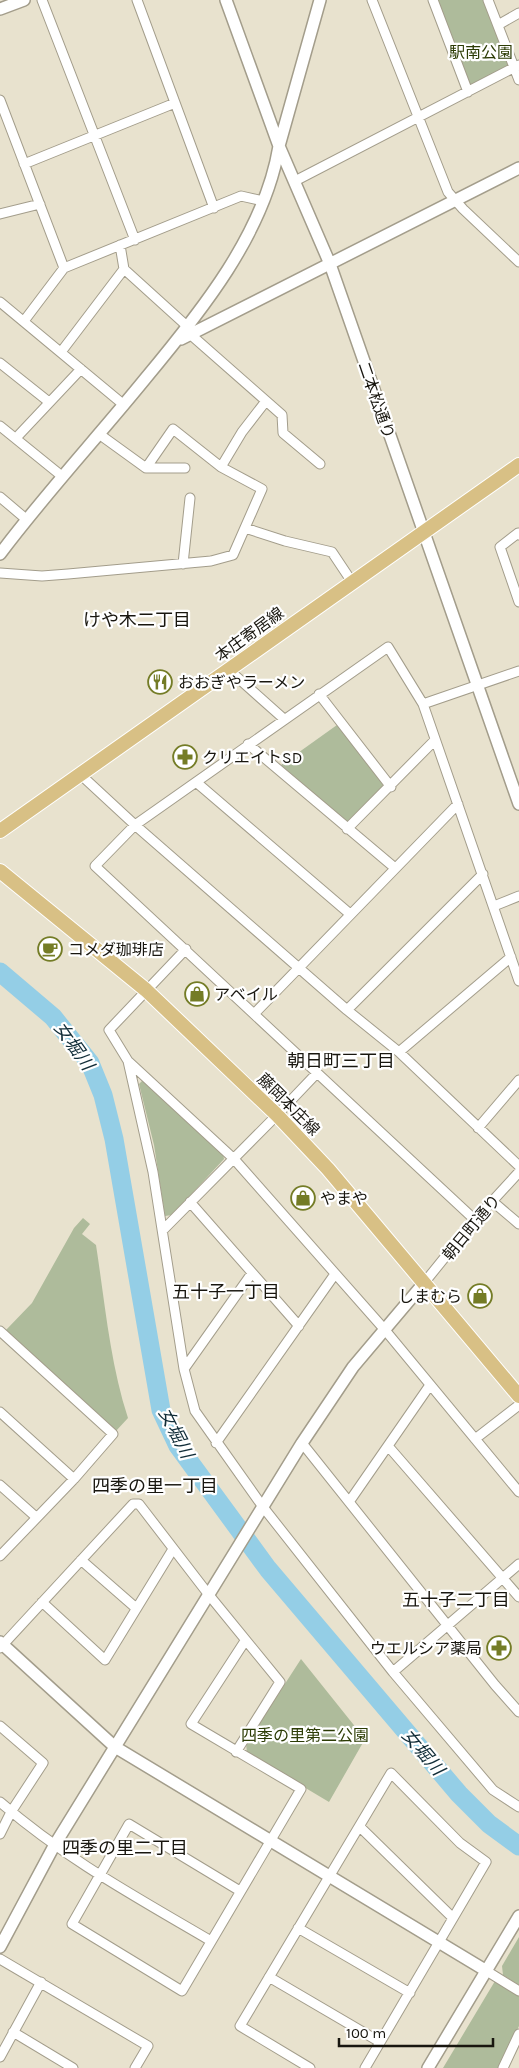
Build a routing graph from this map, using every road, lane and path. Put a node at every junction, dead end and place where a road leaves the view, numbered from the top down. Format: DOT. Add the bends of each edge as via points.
graph roads {
  1 [pos="24,0"];
  2 [pos="42,0"];
  3 [pos="137,0"];
  4 [pos="226,0"];
  5 [pos="320,0"];
  6 [pos="372,0"];
  7 [pos="433,0"];
  8 [pos="488,0"];
  9 [pos="2,5"];
  10 [pos="519,13"];
  11 [pos="498,25"];
  12 [pos="517,66"];
  13 [pos="519,80"];
  14 [pos="468,92"];
  15 [pos="0,100"];
  16 [pos="175,103"];
  17 [pos="419,118"];
  18 [pos="94,135"];
  19 [pos="279,146"];
  20 [pos="24,164"];
  21 [pos="519,168"];
  22 [pos="295,181"];
  23 [pos="263,200"];
  24 [pos="454,200"];
  25 [pos="40,204"];
  26 [pos="214,208"];
  27 [pos="0,214"];
  28 [pos="134,240"];
  29 [pos="120,245"];
  30 [pos="519,262"];
  31 [pos="330,264"];
  32 [pos="64,268"];
  33 [pos="124,269"];
  34 [pos="0,302"];
  35 [pos="24,321"];
  36 [pos="189,330"];
  37 [pos="61,352"];
  38 [pos="0,363"];
  39 [pos="81,369"];
  40 [pos="266,401"];
  41 [pos="49,402"];
  42 [pos="124,404"];
  43 [pos="0,426"];
  44 [pos="99,434"];
  45 [pos="16,438"];
  46 [pos="320,464"];
  47 [pos="519,465"];
  48 [pos="221,467"];
  49 [pos="146,468"];
  50 [pos="185,468"];
  51 [pos="63,476"];
  52 [pos="0,497"];
  53 [pos="190,498"];
  54 [pos="26,519"];
  55 [pos="245,528"];
  56 [pos="424,532"];
  57 [pos="519,535"];
  58 [pos="0,554"];
  59 [pos="183,564"];
  60 [pos="0,573"];
  61 [pos="352,582"];
  62 [pos="519,602"];
  63 [pos="229,670"];
  64 [pos="519,671"];
  65 [pos="477,687"];
  66 [pos="319,694"];
  67 [pos="423,704"];
  68 [pos="284,719"];
  69 [pos="435,740"];
  70 [pos="248,744"];
  71 [pos="81,775"];
  72 [pos="196,782"];
  73 [pos="391,787"];
  74 [pos="458,804"];
  75 [pos="519,804"];
  76 [pos="134,825"];
  77 [pos="347,829"];
  78 [pos="0,831"];
  79 [pos="395,868"];
  80 [pos="0,871"];
  81 [pos="483,874"];
  82 [pos="519,896"];
  83 [pos="494,906"];
  84 [pos="350,914"];
  85 [pos="186,949"];
  86 [pos="510,957"];
  87 [pos="298,966"];
  88 [pos="519,981"];
  89 [pos="146,990"];
  90 [pos="347,1010"];
  91 [pos="254,1014"];
  92 [pos="399,1052"];
  93 [pos="128,1061"];
  94 [pos="317,1073"];
  95 [pos="519,1080"];
  96 [pos="277,1115"];
  97 [pos="478,1128"];
  98 [pos="234,1159"];
  99 [pos="519,1166"];
  100 [pos="519,1172"];
  101 [pos="492,1201"];
  102 [pos="190,1202"];
  103 [pos="475,1220"];
  104 [pos="519,1224"];
  105 [pos="163,1230"];
  106 [pos="252,1273"];
  107 [pos="336,1274"];
  108 [pos="424,1283"];
  109 [pos="298,1326"];
  110 [pos="385,1330"];
  111 [pos="1,1336"];
  112 [pos="184,1369"];
  113 [pos="430,1385"];
  114 [pos="519,1396"];
  115 [pos="519,1405"];
  116 [pos="0,1412"];
  117 [pos="475,1439"];
  118 [pos="216,1443"];
  119 [pos="302,1443"];
  120 [pos="388,1446"];
  121 [pos="74,1479"];
  122 [pos="0,1485"];
  123 [pos="519,1492"];
  124 [pos="349,1502"];
  125 [pos="262,1509"];
  126 [pos="36,1517"];
  127 [pos="173,1549"];
  128 [pos="0,1556"];
  129 [pos="81,1560"];
  130 [pos="519,1564"];
  131 [pos="503,1578"];
  132 [pos="209,1595"];
  133 [pos="519,1597"];
  134 [pos="42,1602"];
  135 [pos="136,1608"];
  136 [pos="447,1626"];
  137 [pos="245,1641"];
  138 [pos="1,1645"];
  139 [pos="393,1672"];
  140 [pos="519,1712"];
  141 [pos="0,1726"];
  142 [pos="115,1747"];
  143 [pos="236,1752"];
  144 [pos="0,1802"];
  145 [pos="519,1807"];
  146 [pos="11,1812"];
  147 [pos="360,1827"];
  148 [pos="0,1834"];
  149 [pos="270,1842"];
  150 [pos="54,1846"];
  151 [pos="100,1876"];
  152 [pos="328,1876"];
  153 [pos="240,1891"];
  154 [pos="519,1916"];
  155 [pos="453,1918"];
  156 [pos="298,1928"];
  157 [pos="211,1941"];
  158 [pos="439,1944"];
  159 [pos="0,1947"];
  160 [pos="0,1959"];
  161 [pos="485,1970"];
  162 [pos="269,1977"];
  163 [pos="41,1982"];
  164 [pos="519,1991"];
  165 [pos="410,1993"];
  166 [pos="13,2032"];
  167 [pos="519,2034"];
  168 [pos="380,2042"];
  169 [pos="0,2057"];
  170 [pos="73,2068"];
  171 [pos="135,2068"];
  172 [pos="310,2068"];
  173 [pos="365,2068"];
  174 [pos="428,2068"];
  175 [pos="503,2068"];
  1 -- 9 [label="street"];
  2 -- 18 [label="street"];
  3 -- 16 [label="street"];
  4 -- 19 [label="street, 二本松通り"];
  5 -- 19 [label="street"];
  6 -- 17 [label="street"];
  7 -- 14 [label="street"];
  8 -- 11 [label="street"];
  10 -- 11 [label="street"];
  11 -- 12 [label="street"];
  12 -- 13 [label="street"];
  12 -- 14 [label="street"];
  14 -- 17 [label="street"];
  15 -- 20 [label="street"];
  16 -- 18 [label="street"];
  16 -- 26 [label="street"];
  17 -- 22 [label="street"];
  17 -- 24 [label="street"];
  18 -- 20 [label="street"];
  18 -- 28 [label="street"];
  19 -- 22 [label="street, 二本松通り"];
  19 -- 23 [label="street"];
  20 -- 25 [label="street"];
  21 -- 24 [label="street"];
  22 -- 31 [label="street, 二本松通り"];
  23 -- 26 [label="street" via="241,196"];
  23 -- 36 [label="street" via="246,239"];
  24 -- 30 [label="street"];
  24 -- 31 [label="street"];
  25 -- 27 [label="street"];
  25 -- 32 [label="street"];
  26 -- 28 [label="street"];
  28 -- 29 [label="street"];
  29 -- 32 [label="street"];
  29 -- 33 [label="street"];
  31 -- 36 [label="street"];
  31 -- 56 [label="street, 二本松通り"];
  32 -- 35 [label="street"];
  33 -- 36 [label="street"];
  33 -- 37 [label="street"];
  34 -- 35 [label="street"];
  35 -- 37 [label="street"];
  36 -- 40 [label="street"];
  36 -- 42 [label="street"];
  37 -- 39 [label="street"];
  38 -- 41 [label="street"];
  39 -- 41 [label="street"];
  39 -- 42 [label="street"];
  40 -- 46 [label="street" via="282,415 283,433"];
  40 -- 48 [label="street"];
  41 -- 45 [label="street"];
  42 -- 44 [label="street"];
  43 -- 45 [label="street"];
  44 -- 49 [label="street"];
  44 -- 51 [label="street"];
  45 -- 51 [label="street"];
  47 -- 56 [label="main road, 本庄寄居線"];
  48 -- 49 [label="street" via="173,430"];
  48 -- 55 [label="street" via="262,489"];
  49 -- 50 [label="street"];
  51 -- 54 [label="street"];
  52 -- 54 [label="street"];
  53 -- 59 [label="street"];
  54 -- 58 [label="street"];
  55 -- 59 [label="street" via="234,555"];
  55 -- 61 [label="street" via="332,552"];
  56 -- 61 [label="main road, 本庄寄居線"];
  56 -- 65 [label="street, 二本松通り"];
  57 -- 62 [label="street" via="500,547"];
  59 -- 60 [label="street" via="51,575"];
  61 -- 63 [label="main road, 本庄寄居線"];
  63 -- 68 [label="street"];
  63 -- 71 [label="main road, 本庄寄居線"];
  64 -- 65 [label="street"];
  65 -- 67 [label="street"];
  65 -- 75 [label="street, 二本松通り"];
  66 -- 67 [label="street" via="388,647"];
  66 -- 68 [label="street"];
  66 -- 73 [label="street"];
  67 -- 69 [label="street"];
  68 -- 70 [label="street"];
  69 -- 73 [label="street"];
  69 -- 74 [label="street"];
  70 -- 72 [label="street"];
  70 -- 77 [label="street"];
  71 -- 76 [label="street"];
  71 -- 78 [label="main road, 本庄寄居線"];
  72 -- 76 [label="street"];
  72 -- 84 [label="street"];
  73 -- 77 [label="street"];
  74 -- 79 [label="street"];
  74 -- 81 [label="street"];
  76 -- 85 [label="street" via="95,866"];
  76 -- 87 [label="street"];
  77 -- 79 [label="street"];
  79 -- 84 [label="street"];
  80 -- 89 [label="main road, 藤岡本庄線"];
  81 -- 83 [label="street"];
  81 -- 90 [label="street"];
  82 -- 83 [label="street"];
  83 -- 86 [label="street"];
  84 -- 87 [label="street"];
  85 -- 89 [label="street"];
  85 -- 91 [label="street"];
  86 -- 88 [label="street"];
  86 -- 92 [label="street"];
  87 -- 90 [label="street"];
  87 -- 91 [label="street"];
  89 -- 93 [label="street" via="109,1030"];
  89 -- 96 [label="main road, 藤岡本庄線"];
  90 -- 92 [label="street"];
  91 -- 94 [label="street"];
  92 -- 97 [label="street"];
  93 -- 98 [label="street"];
  93 -- 105 [label="street"];
  94 -- 96 [label="street"];
  94 -- 103 [label="street"];
  95 -- 97 [label="street"];
  96 -- 98 [label="street"];
  96 -- 108 [label="main road, 藤岡本庄線" via="328,1169"];
  97 -- 99 [label="street"];
  98 -- 102 [label="street"];
  98 -- 107 [label="street"];
  100 -- 101 [label="street, 朝日町通り"];
  101 -- 103 [label="street, 朝日町通り"];
  101 -- 104 [label="street"];
  102 -- 105 [label="street"];
  102 -- 106 [label="street"];
  103 -- 108 [label="street, 朝日町通り"];
  105 -- 112 [label="street"];
  106 -- 109 [label="street"];
  106 -- 112 [label="street"];
  107 -- 109 [label="street"];
  107 -- 110 [label="street"];
  108 -- 110 [label="street"];
  108 -- 114 [label="main road, 藤岡本庄線"];
  109 -- 118 [label="street"];
  110 -- 113 [label="street"];
  110 -- 119 [label="street" via="353,1367"];
  111 -- 121 [label="street" via="113,1434"];
  112 -- 118 [label="street" via="195,1411"];
  113 -- 117 [label="street"];
  113 -- 120 [label="street"];
  115 -- 117 [label="street"];
  116 -- 121 [label="street"];
  117 -- 123 [label="street"];
  118 -- 125 [label="street"];
  119 -- 124 [label="street"];
  119 -- 125 [label="street"];
  120 -- 124 [label="street"];
  120 -- 131 [label="street"];
  121 -- 126 [label="street"];
  122 -- 126 [label="street"];
  124 -- 136 [label="street"];
  125 -- 132 [label="street"];
  125 -- 139 [label="street"];
  126 -- 128 [label="street"];
  127 -- 129 [label="street" via="139,1504 133,1504"];
  127 -- 132 [label="street"];
  127 -- 135 [label="street"];
  129 -- 134 [label="street"];
  129 -- 135 [label="street"];
  130 -- 131 [label="street"];
  131 -- 133 [label="street"];
  131 -- 136 [label="street"];
  132 -- 137 [label="street"];
  132 -- 142 [label="street"];
  134 -- 135 [label="street" via="105,1660"];
  134 -- 138 [label="street"];
  136 -- 139 [label="street"];
  136 -- 140 [label="street"];
  137 -- 143 [label="street" via="280,1682"];
  137 -- 143 [label="street" via="191,1724"];
  138 -- 142 [label="street"];
  139 -- 145 [label="street" via="492,1790"];
  141 -- 146 [label="street" via="43,1763"];
  142 -- 149 [label="street"];
  142 -- 150 [label="street"];
  143 -- 149 [label="street" via="301,1790"];
  144 -- 146 [label="street"];
  146 -- 148 [label="street"];
  146 -- 150 [label="street"];
  147 -- 152 [label="street"];
  147 -- 155 [label="street"];
  147 -- 155 [label="street" via="391,1773 460,1843 486,1862"];
  149 -- 152 [label="street"];
  149 -- 153 [label="street"];
  150 -- 151 [label="street"];
  150 -- 159 [label="street"];
  151 -- 153 [label="street" via="129,1824"];
  151 -- 157 [label="street"];
  151 -- 157 [label="street" via="72,1924 182,1990"];
  152 -- 156 [label="street"];
  152 -- 158 [label="street"];
  153 -- 157 [label="street"];
  154 -- 161 [label="street"];
  155 -- 158 [label="street"];
  156 -- 162 [label="street"];
  156 -- 165 [label="street"];
  158 -- 161 [label="street"];
  158 -- 165 [label="street"];
  160 -- 163 [label="street"];
  161 -- 164 [label="street"];
  161 -- 174 [label="street"];
  162 -- 168 [label="street"];
  162 -- 172 [label="street" via="240,2026"];
  163 -- 166 [label="street"];
  163 -- 171 [label="street" via="148,2046"];
  165 -- 168 [label="street"];
  166 -- 169 [label="street"];
  166 -- 170 [label="street"];
  167 -- 175 [label="street"];
  168 -- 173 [label="street"];
}
